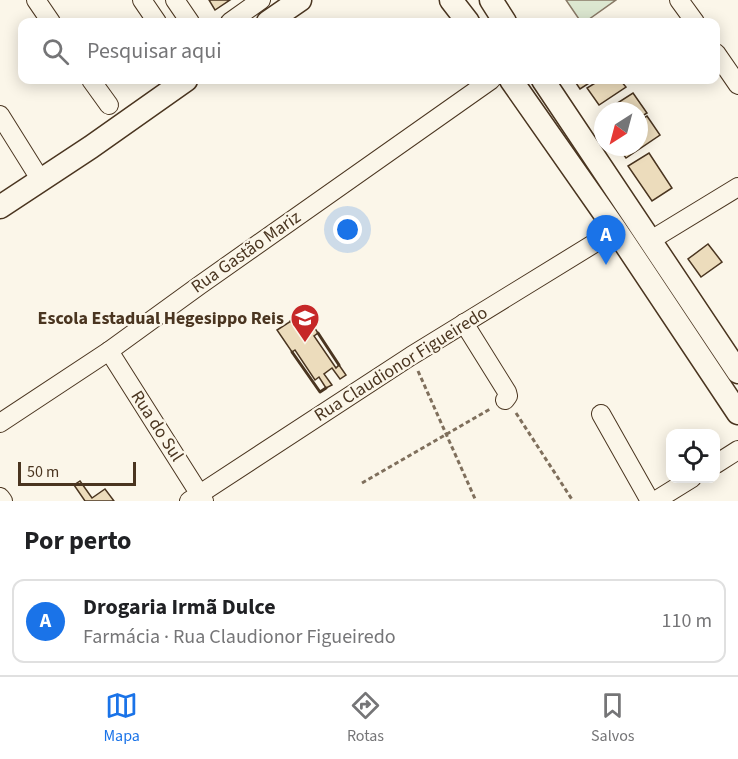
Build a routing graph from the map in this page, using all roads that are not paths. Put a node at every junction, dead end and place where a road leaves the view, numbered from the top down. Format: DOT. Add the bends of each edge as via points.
graph roads {
  1 [pos="36,0"];
  2 [pos="142,0"];
  3 [pos="175,0"];
  4 [pos="261,0"];
  5 [pos="300,0"];
  6 [pos="451,0"];
  7 [pos="491,0"];
  8 [pos="679,0"];
  9 [pos="48,18"];
  10 [pos="154,18"];
  11 [pos="187,18"];
  12 [pos="236,18"];
  13 [pos="274,18"];
  14 [pos="465,18"];
  15 [pos="502,18"];
  16 [pos="692,18"];
  17 [pos="720,59"];
  18 [pos="94,84"];
  19 [pos="180,84"];
  20 [pos="485,84"];
  21 [pos="514,84"];
  22 [pos="546,84"];
  23 [pos="738,85"];
  24 [pos="109,105"];
  25 [pos="0,115"];
  26 [pos="36,173"];
  27 [pos="738,187"];
  28 [pos="0,207"];
  29 [pos="616,230"];
  30 [pos="651,240"];
  31 [pos="464,323"];
  32 [pos="110,351"];
  33 [pos="715,359"];
  34 [pos="738,372"];
  35 [pos="506,399"];
  36 [pos="738,413"];
  37 [pos="601,414"];
  38 [pos="0,423"];
  39 [pos="738,450"];
  40 [pos="720,461"];
  41 [pos="684,483"];
  42 [pos="0,497"];
  43 [pos="198,498"];
  44 [pos="3,501"];
  45 [pos="651,501"];
  46 [pos="656,501"];
  1 -- 9 [label="street"];
  2 -- 10 [label="street"];
  3 -- 11 [label="street"];
  4 -- 12 [label="street"];
  5 -- 13 [label="main road"];
  6 -- 14 [label="main road"];
  7 -- 15 [label="main road"];
  8 -- 16 [label="street"];
  17 -- 23 [label="street"];
  18 -- 24 [label="street"];
  19 -- 26 [label="main road" via="91,147"];
  20 -- 32 [label="street, Rua Gastão Mariz"];
  21 -- 29 [label="main road"];
  22 -- 30 [label="main road"];
  25 -- 26 [label="street"];
  26 -- 28 [label="main road"];
  27 -- 30 [label="street"];
  29 -- 31 [label="street, Rua Claudionor Figueiredo"];
  29 -- 33 [label="main road"];
  30 -- 33 [label="main road"];
  31 -- 35 [label="street" via="507,392"];
  31 -- 43 [label="street, Rua Claudionor Figueiredo"];
  32 -- 38 [label="street, Rua Gastão Mariz"];
  32 -- 43 [label="street, Rua do Sul"];
  33 -- 34 [label="main road"];
  33 -- 36 [label="main road"];
  37 -- 45 [label="street"];
  39 -- 40 [label="street"];
  41 -- 46 [label="street"];
  42 -- 44 [label="street"];
}
